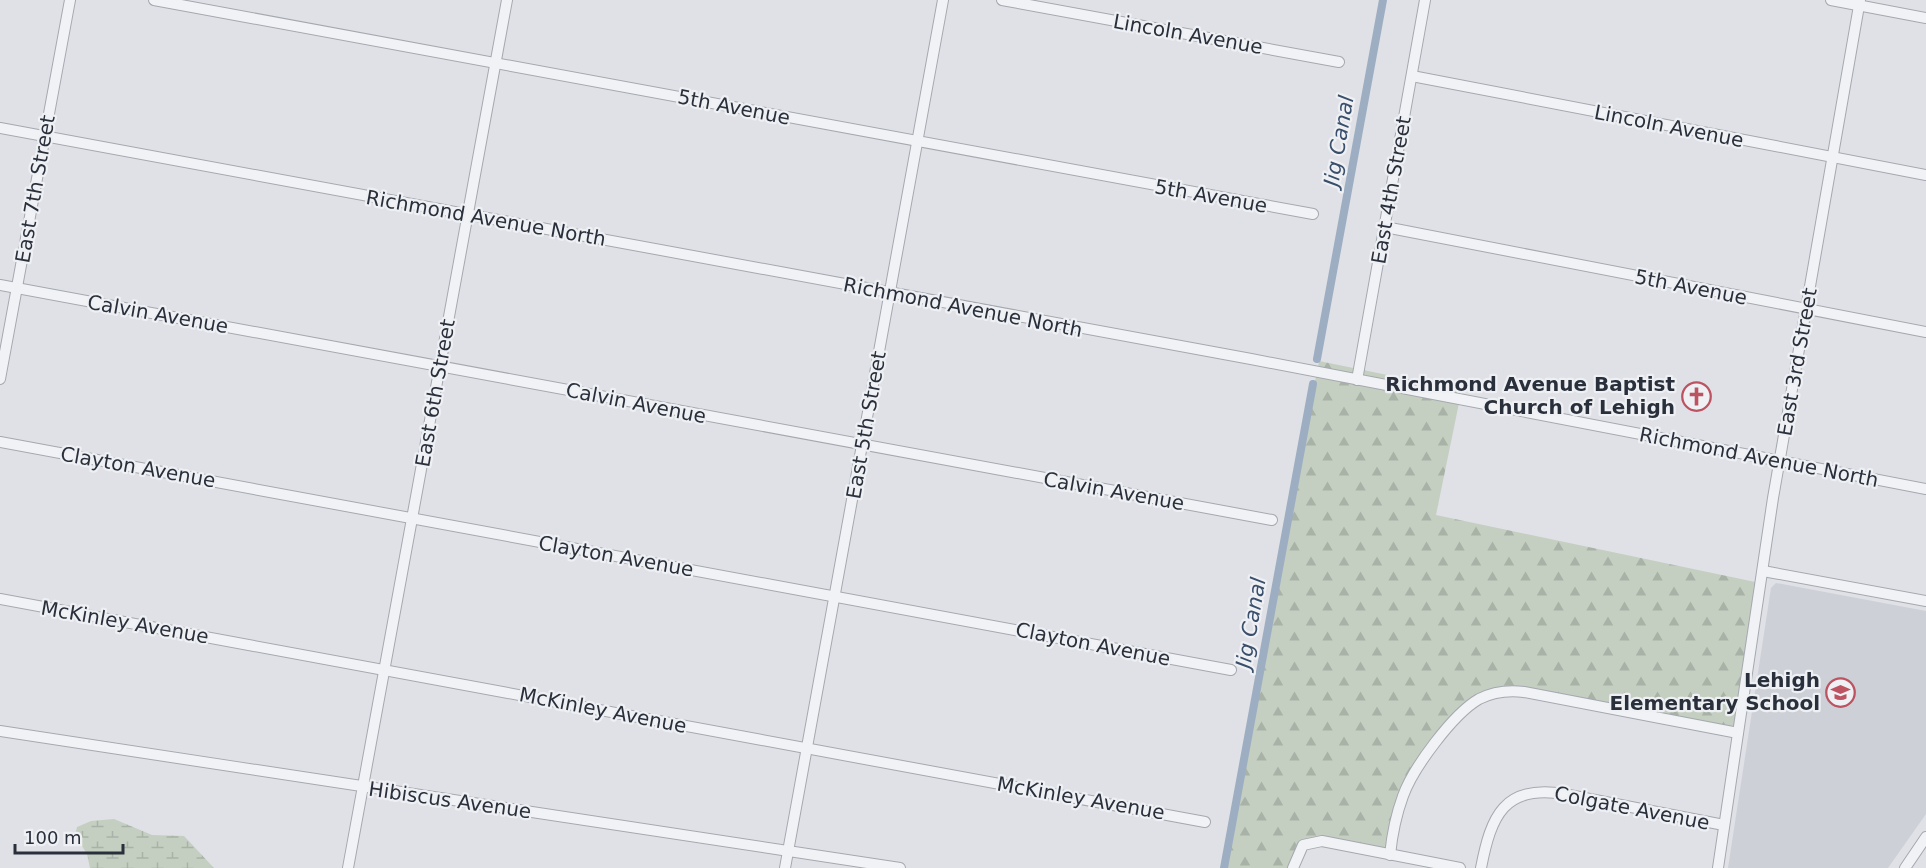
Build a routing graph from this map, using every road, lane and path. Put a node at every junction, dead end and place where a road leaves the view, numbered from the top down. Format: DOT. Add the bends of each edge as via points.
graph roads {
  1 [pos="69,0"];
  2 [pos="154,0"];
  3 [pos="507,0"];
  4 [pos="943,0"];
  5 [pos="1002,0"];
  6 [pos="1425,0"];
  7 [pos="1831,0"];
  8 [pos="1860,3"];
  9 [pos="1926,18"];
  10 [pos="1339,62"];
  11 [pos="495,63"];
  12 [pos="1412,76"];
  13 [pos="0,128"];
  14 [pos="45,137"];
  15 [pos="917,141"];
  16 [pos="1833,158"];
  17 [pos="1926,175"];
  18 [pos="1313,214"];
  19 [pos="467,215"];
  20 [pos="1385,227"];
  21 [pos="0,285"];
  22 [pos="16,288"];
  23 [pos="890,293"];
  24 [pos="1806,309"];
  25 [pos="1926,332"];
  26 [pos="440,366"];
  27 [pos="0,379"];
  28 [pos="1357,380"];
  29 [pos="0,442"];
  30 [pos="862,444"];
  31 [pos="1780,461"];
  32 [pos="1926,489"];
  33 [pos="412,518"];
  34 [pos="1272,520"];
  35 [pos="1763,571"];
  36 [pos="834,596"];
  37 [pos="0,599"];
  38 [pos="1926,601"];
  39 [pos="384,670"];
  40 [pos="1231,670"];
  41 [pos="0,731"];
  42 [pos="1738,733"];
  43 [pos="807,748"];
  44 [pos="363,787"];
  45 [pos="1205,822"];
  46 [pos="1724,825"];
  47 [pos="1926,837"];
  48 [pos="788,850"];
  49 [pos="1390,855"];
  50 [pos="348,868"];
  51 [pos="785,868"];
  52 [pos="900,868"];
  53 [pos="1293,868"];
  54 [pos="1460,868"];
  55 [pos="1481,868"];
  56 [pos="1718,868"];
  57 [pos="1905,868"];
  1 -- 14 [label="street, East 7th Street"];
  2 -- 11 [label="street, 5th Avenue"];
  3 -- 11 [label="street, East 6th Street"];
  4 -- 15 [label="street, East 5th Street"];
  5 -- 10 [label="street, Lincoln Avenue"];
  6 -- 12 [label="street, East 4th Street"];
  7 -- 8 [label="street"];
  8 -- 9 [label="street"];
  8 -- 16 [label="street, East 3rd Street"];
  11 -- 15 [label="street, 5th Avenue"];
  11 -- 19 [label="street, East 6th Street"];
  12 -- 16 [label="street, Lincoln Avenue"];
  12 -- 20 [label="street, East 4th Street"];
  13 -- 14 [label="street, Richmond Avenue North"];
  14 -- 19 [label="street, Richmond Avenue North"];
  14 -- 22 [label="street, East 7th Street"];
  15 -- 18 [label="street, 5th Avenue"];
  15 -- 23 [label="street, East 5th Street"];
  16 -- 17 [label="street, Lincoln Avenue"];
  16 -- 24 [label="street, East 3rd Street"];
  19 -- 23 [label="street, Richmond Avenue North"];
  19 -- 26 [label="street, East 6th Street"];
  20 -- 24 [label="street, 5th Avenue"];
  20 -- 28 [label="street, East 4th Street"];
  21 -- 22 [label="street, Calvin Avenue"];
  22 -- 26 [label="street, Calvin Avenue"];
  22 -- 27 [label="street, East 7th Street"];
  23 -- 28 [label="street, Richmond Avenue North"];
  23 -- 30 [label="street, East 5th Street"];
  24 -- 25 [label="street, 5th Avenue"];
  24 -- 31 [label="street, East 3rd Street"];
  26 -- 30 [label="street, Calvin Avenue"];
  26 -- 33 [label="street, East 6th Street"];
  28 -- 31 [label="street, Richmond Avenue North"];
  29 -- 33 [label="street, Clayton Avenue"];
  30 -- 34 [label="street, Calvin Avenue"];
  30 -- 36 [label="street, East 5th Street"];
  31 -- 32 [label="street, Richmond Avenue North"];
  31 -- 35 [label="street, East 3rd Street"];
  33 -- 36 [label="street, Clayton Avenue"];
  33 -- 39 [label="street, East 6th Street"];
  35 -- 38 [label="street"];
  35 -- 42 [label="street, East 3rd Street"];
  36 -- 40 [label="street, Clayton Avenue"];
  36 -- 43 [label="street, East 5th Street"];
  37 -- 39 [label="street, McKinley Avenue"];
  39 -- 43 [label="street, McKinley Avenue"];
  39 -- 44 [label="street, East 6th Street"];
  41 -- 44 [label="street, Hibiscus Avenue"];
  42 -- 46 [label="street, East 3rd Street"];
  42 -- 49 [label="street" via="1515,691 1491,694 1479,699 1424,757 1399,807"];
  43 -- 45 [label="street, McKinley Avenue"];
  43 -- 48 [label="street, East 5th Street"];
  44 -- 48 [label="street, Hibiscus Avenue"];
  44 -- 50 [label="street, East 6th Street"];
  46 -- 55 [label="street, Colgate Avenue" via="1548,791 1527,793 1506,804 1495,817"];
  46 -- 56 [label="street, East 3rd Street"];
  47 -- 57 [label="street"];
  48 -- 51 [label="street, East 5th Street"];
  48 -- 52 [label="street, Hibiscus Avenue"];
  49 -- 53 [label="street" via="1322,841 1303,845"];
  49 -- 54 [label="street"];
}
